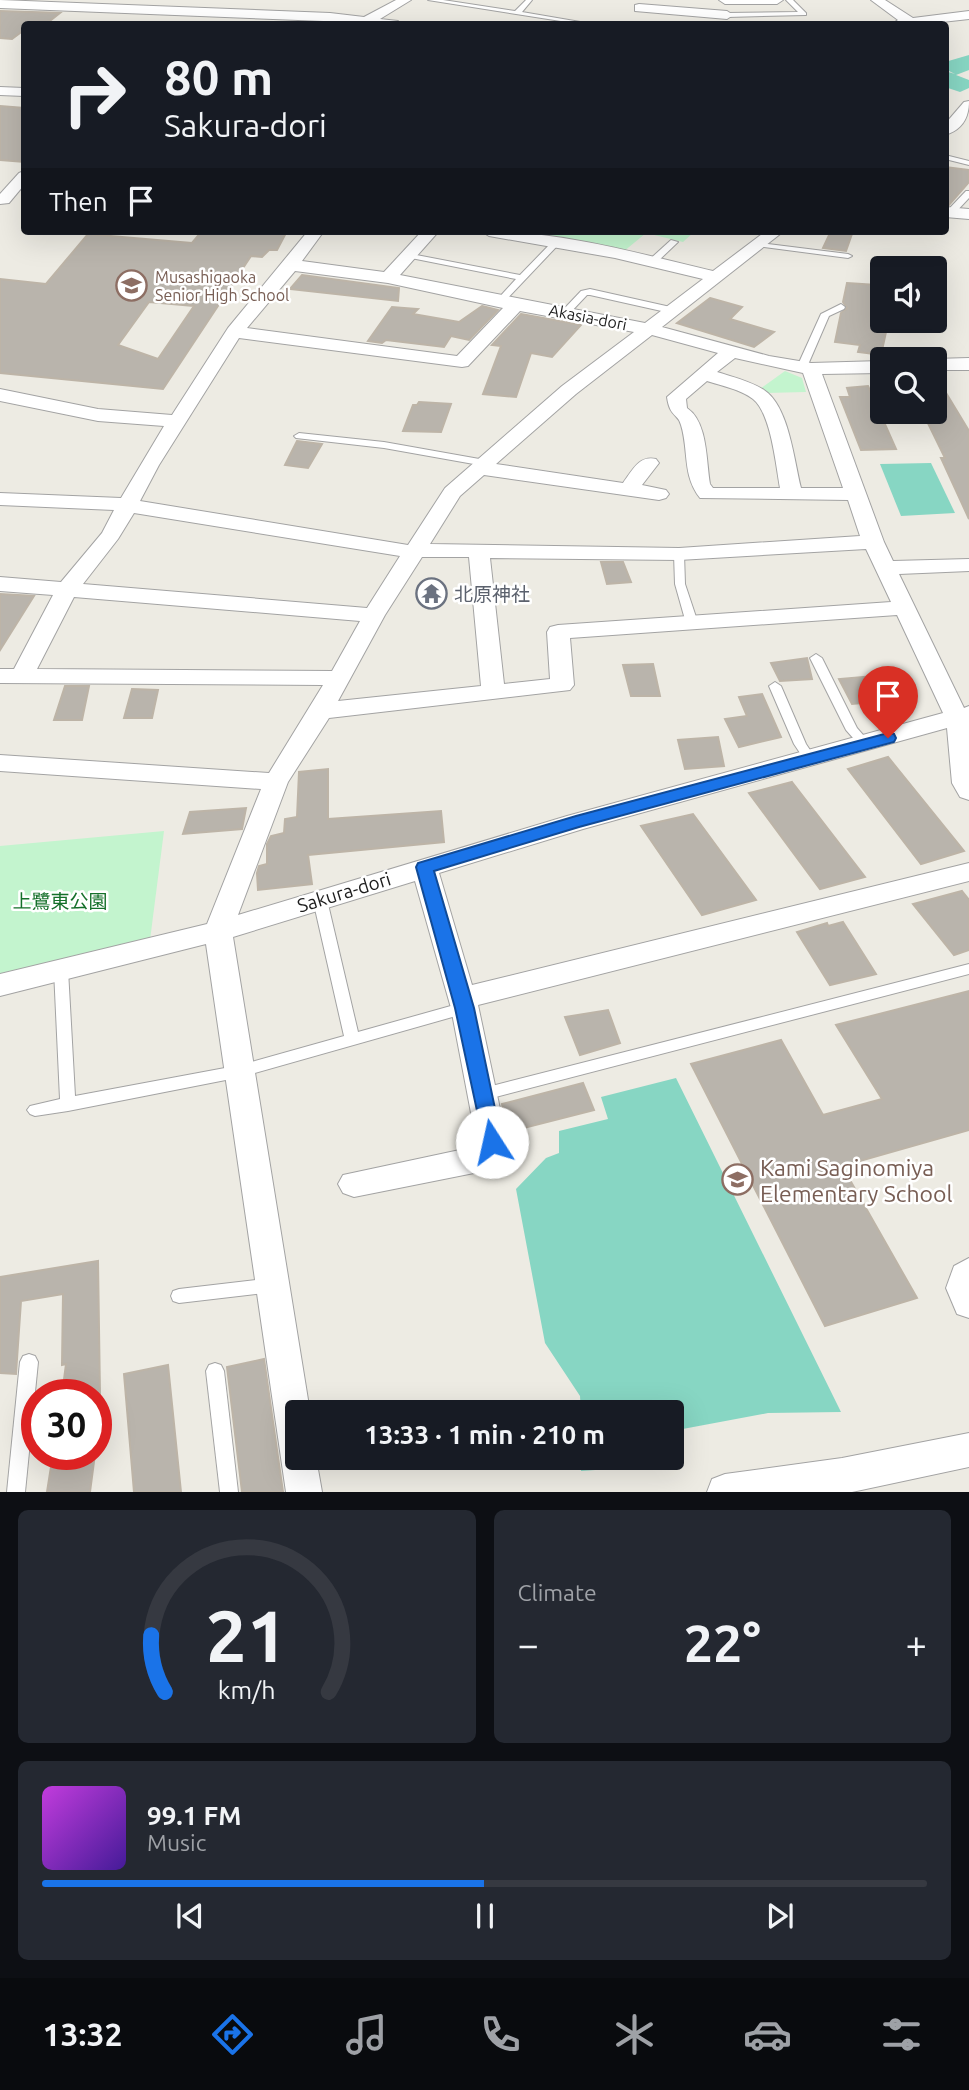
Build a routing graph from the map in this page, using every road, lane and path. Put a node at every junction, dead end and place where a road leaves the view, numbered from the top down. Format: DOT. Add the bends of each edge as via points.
graph roads {
  1 [pos="219,0"];
  2 [pos="399,0"];
  3 [pos="431,0"];
  4 [pos="529,0"];
  5 [pos="725,0"];
  6 [pos="734,0"];
  7 [pos="777,0"];
  8 [pos="789,0"];
  9 [pos="877,0"];
  10 [pos="0,4"];
  11 [pos="145,5"];
  12 [pos="639,8"];
  13 [pos="208,13"];
  14 [pos="517,13"];
  15 [pos="969,15"];
  16 [pos="726,20"];
  17 [pos="202,21"];
  18 [pos="346,21"];
  19 [pos="365,21"];
  20 [pos="554,21"];
  21 [pos="902,21"];
  22 [pos="926,21"];
  23 [pos="0,91"];
  24 [pos="21,92"];
  25 [pos="969,105"];
  26 [pos="957,127"];
  27 [pos="949,158"];
  28 [pos="969,163"];
  29 [pos="21,179"];
  30 [pos="969,192"];
  31 [pos="1,200"];
  32 [pos="21,203"];
  33 [pos="949,211"];
  34 [pos="949,213"];
  35 [pos="969,214"];
  36 [pos="313,235"];
  37 [pos="427,235"];
  38 [pos="511,235"];
  39 [pos="767,235"];
  40 [pos="772,235"];
  41 [pos="674,242"];
  42 [pos="555,244"];
  43 [pos="406,255"];
  44 [pos="848,256"];
  45 [pos="652,262"];
  46 [pos="292,265"];
  47 [pos="717,277"];
  48 [pos="388,278"];
  49 [pos="522,278"];
  50 [pos="508,303"];
  51 [pos="841,307"];
  52 [pos="675,311"];
  53 [pos="566,312"];
  54 [pos="649,329"];
  55 [pos="234,332"];
  56 [pos="732,351"];
  57 [pos="969,364"];
  58 [pos="947,365"];
  59 [pos="870,367"];
  60 [pos="807,368"];
  61 [pos="704,374"];
  62 [pos="0,395"];
  63 [pos="179,421"];
  64 [pos="299,436"];
  65 [pos="649,463"];
  66 [pos="482,466"];
  67 [pos="628,489"];
  68 [pos="659,494"];
  69 [pos="792,494"];
  70 [pos="856,494"];
  71 [pos="0,499"];
  72 [pos="125,505"];
  73 [pos="873,542"];
  74 [pos="413,551"];
  75 [pos="479,551"];
  76 [pos="679,554"];
  77 [pos="969,565"];
  78 [pos="886,568"];
  79 [pos="0,584"];
  80 [pos="66,591"];
  81 [pos="904,608"];
  82 [pos="374,615"];
  83 [pos="692,623"];
  84 [pos="816,658"];
  85 [pos="11,676"];
  86 [pos="337,678"];
  87 [pos="775,686"];
  88 [pos="493,692"];
  89 [pos="321,711"];
  90 [pos="963,717"];
  91 [pos="865,744"];
  92 [pos="810,759"];
  93 [pos="0,763"];
  94 [pos="276,782"];
  95 [pos="968,786"];
  96 [pos="424,867"];
  97 [pos="969,872"];
  98 [pos="320,900"];
  99 [pos="218,931"];
  100 [pos="61,970"];
  101 [pos="969,970"];
  102 [pos="0,985"];
  103 [pos="463,1003"];
  104 [pos="352,1038"];
  105 [pos="241,1071"];
  106 [pos="484,1094"];
  107 [pos="68,1105"];
  108 [pos="35,1110"];
  109 [pos="354,1184"];
  110 [pos="969,1273"];
  111 [pos="273,1284"];
  112 [pos="179,1296"];
  113 [pos="969,1303"];
  114 [pos="29,1362"];
  115 [pos="215,1371"];
  116 [pos="290,1400"];
  117 [pos="969,1450"];
  118 [pos="300,1470"];
  119 [pos="16,1492"];
  120 [pos="229,1492"];
  121 [pos="303,1492"];
  122 [pos="725,1492"];
  1 -- 13 [label="street"];
  2 -- 19 [label="street"];
  3 -- 14 [label="lane"];
  4 -- 14 [label="lane"];
  5 -- 6 [label="street"];
  6 -- 7 [label="street"];
  6 -- 16 [label="street"];
  8 -- 16 [label="lane" via="804,14"];
  9 -- 21 [label="street"];
  10 -- 11 [label="street"];
  11 -- 13 [label="street"];
  12 -- 16 [label="street"];
  13 -- 17 [label="street"];
  13 -- 18 [label="street"];
  14 -- 20 [label="lane"];
  15 -- 22 [label="street"];
  23 -- 24 [label="street"];
  25 -- 26 [label="street"];
  27 -- 28 [label="lane"];
  29 -- 31 [label="street"];
  30 -- 33 [label="lane"];
  31 -- 32 [label="street"];
  34 -- 35 [label="street"];
  36 -- 46 [label="street"];
  37 -- 43 [label="street"];
  38 -- 42 [label="street"];
  39 -- 47 [label="street"];
  40 -- 44 [label="lane"];
  41 -- 45 [label="lane"];
  42 -- 45 [label="street"];
  42 -- 49 [label="lane"];
  43 -- 48 [label="street"];
  43 -- 49 [label="lane"];
  45 -- 47 [label="street"];
  46 -- 48 [label="street, Akasia-dori"];
  46 -- 55 [label="street"];
  47 -- 52 [label="street"];
  48 -- 50 [label="street, Akasia-dori"];
  49 -- 50 [label="lane"];
  50 -- 53 [label="street, Akasia-dori"];
  50 -- 55 [label="street" via="462,362"];
  51 -- 60 [label="lane" via="825,314"];
  52 -- 53 [label="lane" via="590,292"];
  52 -- 54 [label="street"];
  53 -- 54 [label="street, Akasia-dori"];
  54 -- 56 [label="street, Akasia-dori"];
  54 -- 66 [label="street" via="569,390"];
  55 -- 63 [label="street"];
  56 -- 60 [label="street, Akasia-dori"];
  56 -- 61 [label="street"];
  57 -- 58 [label="street"];
  59 -- 60 [label="street, Akasia-dori"];
  60 -- 70 [label="street"];
  61 -- 69 [label="street" via="750,390 771,406"];
  61 -- 69 [label="street" via="676,397 691,424 700,485 707,494"];
  62 -- 63 [label="street" via="98,415"];
  63 -- 72 [label="street"];
  64 -- 66 [label="lane" via="384,445"];
  65 -- 67 [label="street"];
  66 -- 67 [label="street"];
  66 -- 74 [label="street" via="453,492"];
  67 -- 68 [label="street"];
  69 -- 70 [label="street"];
  70 -- 73 [label="street"];
  71 -- 72 [label="street"];
  72 -- 74 [label="street"];
  72 -- 80 [label="street" via="111,535"];
  73 -- 76 [label="street"];
  73 -- 78 [label="street"];
  74 -- 75 [label="street"];
  74 -- 82 [label="street"];
  75 -- 76 [label="street"];
  75 -- 88 [label="street"];
  76 -- 83 [label="lane" via="680,584"];
  77 -- 78 [label="street"];
  78 -- 81 [label="street"];
  79 -- 80 [label="street"];
  80 -- 82 [label="street"];
  80 -- 85 [label="street" via="35,646"];
  81 -- 83 [label="street"];
  81 -- 90 [label="street"];
  82 -- 86 [label="street"];
  83 -- 88 [label="street" via="558,632 562,685"];
  84 -- 91 [label="lane" via="852,730"];
  85 -- 86 [label="street"];
  86 -- 89 [label="street"];
  87 -- 92 [label="lane"];
  88 -- 89 [label="street"];
  89 -- 94 [label="street"];
  90 -- 91 [label="street, Sakura-dori"];
  90 -- 95 [label="street"];
  91 -- 92 [label="street, Sakura-dori"];
  92 -- 96 [label="street, Sakura-dori"];
  93 -- 94 [label="street"];
  94 -- 99 [label="street"];
  96 -- 98 [label="street, Sakura-dori"];
  96 -- 103 [label="street"];
  97 -- 103 [label="street"];
  98 -- 99 [label="street, Sakura-dori"];
  98 -- 104 [label="lane"];
  99 -- 100 [label="street, Sakura-dori"];
  99 -- 105 [label="street"];
  100 -- 102 [label="street, Sakura-dori"];
  100 -- 107 [label="lane"];
  101 -- 106 [label="lane"];
  103 -- 104 [label="lane"];
  103 -- 106 [label="street"];
  104 -- 105 [label="lane"];
  105 -- 107 [label="lane"];
  105 -- 111 [label="street"];
  106 -- 109 [label="street" via="492,1142 479,1159"];
  107 -- 108 [label="lane"];
  110 -- 113 [label="street" via="962,1289"];
  111 -- 112 [label="lane"];
  111 -- 116 [label="street"];
  114 -- 119 [label="lane"];
  115 -- 120 [label="lane"];
  117 -- 122 [label="street" via="842,1476"];
  118 -- 121 [label="street"];
}
